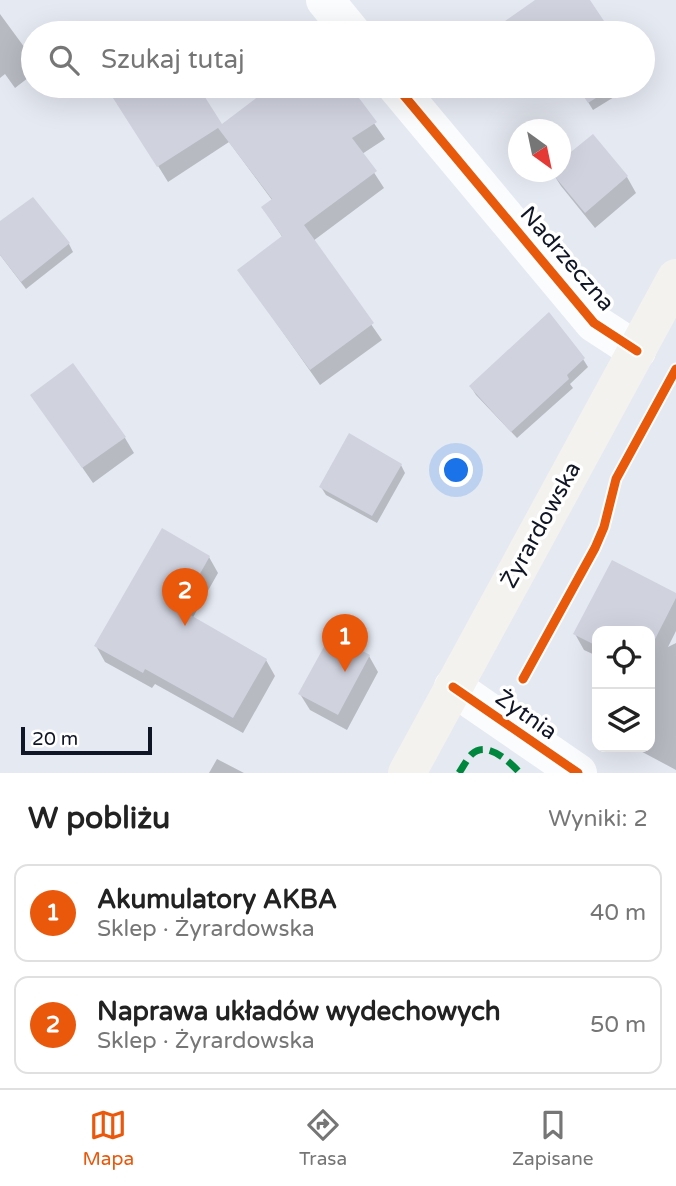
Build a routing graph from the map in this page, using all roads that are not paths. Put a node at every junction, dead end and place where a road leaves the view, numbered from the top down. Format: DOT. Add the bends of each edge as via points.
graph roads {
  1 [pos="325,0"];
  2 [pos="342,21"];
  3 [pos="406,98"];
  4 [pos="676,278"];
  5 [pos="637,351"];
  6 [pos="453,687"];
  7 [pos="407,773"];
  8 [pos="578,773"];
  1 -- 2 [label="street"];
  3 -- 5 [label="street, Nadrzeczna" via="594,323"];
  4 -- 5 [label="main road, Żyrardowska"];
  5 -- 6 [label="main road, Żyrardowska"];
  6 -- 7 [label="main road, Żyrardowska"];
  6 -- 8 [label="street, Żytnia"];
}
